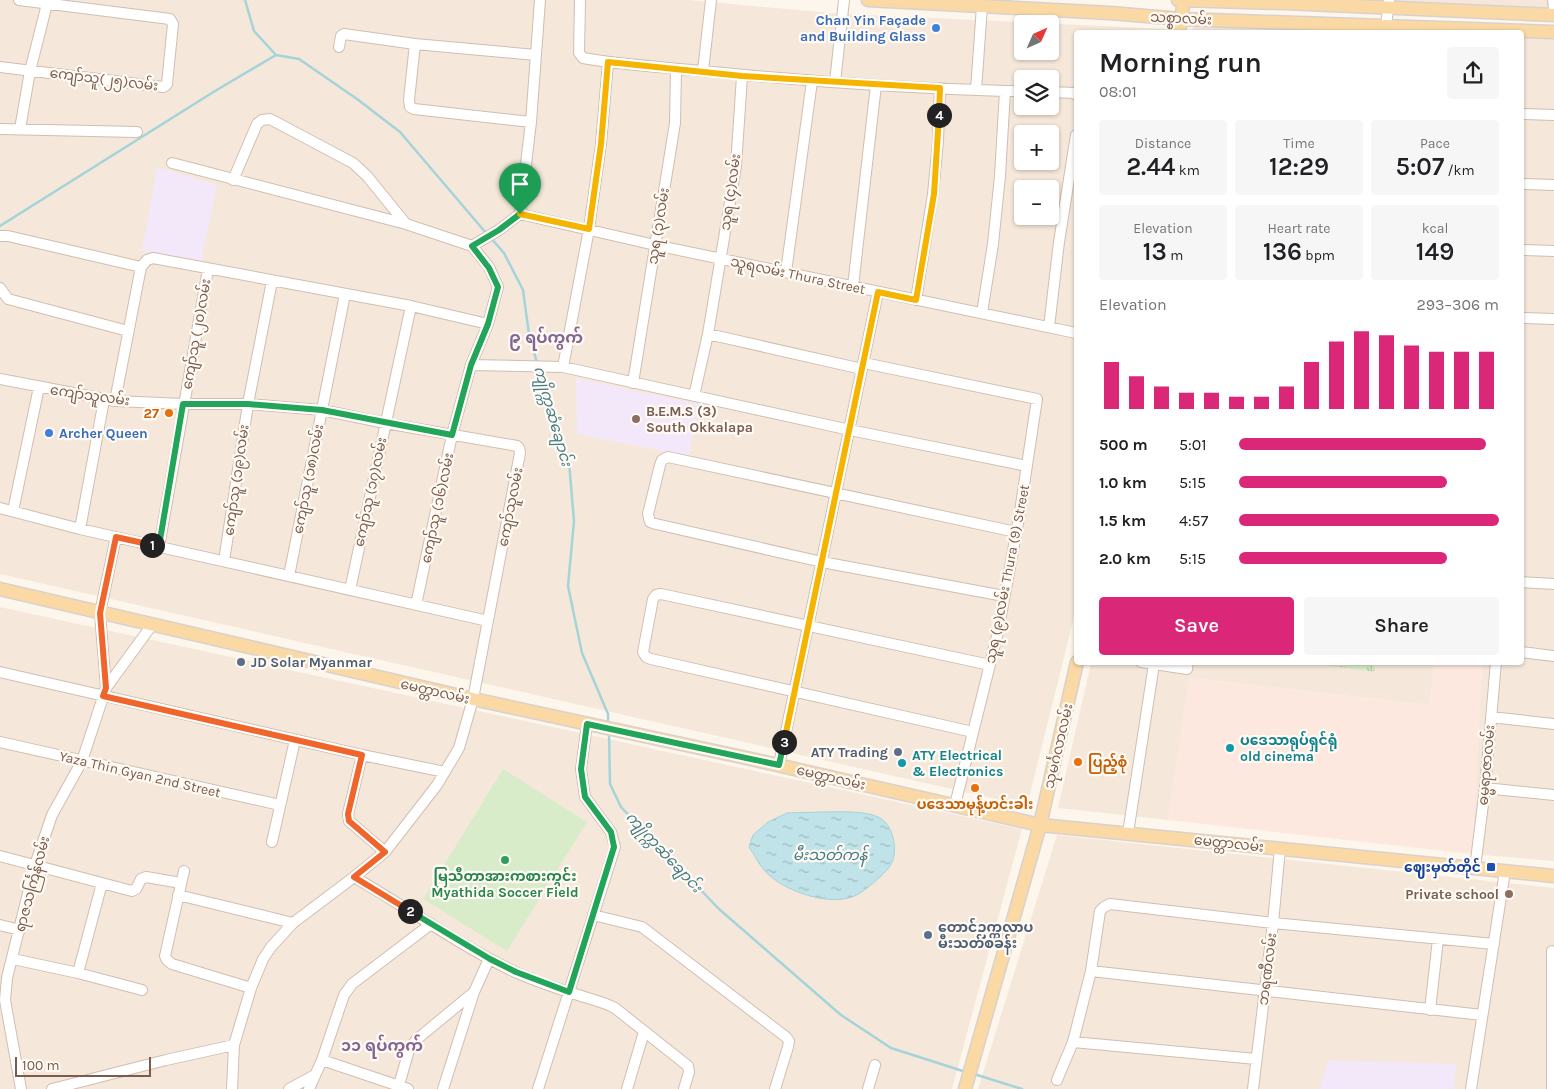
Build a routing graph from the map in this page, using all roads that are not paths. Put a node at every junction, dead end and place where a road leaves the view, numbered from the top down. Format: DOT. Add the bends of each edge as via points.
graph roads {
  1 [pos="19,0"];
  2 [pos="540,0"];
  3 [pos="580,0"];
  4 [pos="711,0"];
  5 [pos="844,0"];
  6 [pos="868,0"];
  7 [pos="1178,0"];
  8 [pos="1184,0"];
  9 [pos="1553,0"];
  10 [pos="965,3"];
  11 [pos="48,4"];
  12 [pos="1389,4"];
  13 [pos="982,6"];
  14 [pos="1554,8"];
  15 [pos="1554,15"];
  16 [pos="1181,19"];
  17 [pos="1386,26"];
  18 [pos="1179,30"];
  19 [pos="1475,30"];
  20 [pos="1524,32"];
  21 [pos="1554,32"];
  22 [pos="415,44"];
  23 [pos="339,47"];
  24 [pos="536,55"];
  25 [pos="608,62"];
  26 [pos="0,67"];
  27 [pos="676,69"];
  28 [pos="30,70"];
  29 [pos="703,71"];
  30 [pos="742,76"];
  31 [pos="812,81"];
  32 [pos="835,82"];
  33 [pos="876,85"];
  34 [pos="940,88"];
  35 [pos="976,90"];
  36 [pos="1005,91"];
  37 [pos="1014,91"];
  38 [pos="1059,93"];
  39 [pos="1074,94"];
  40 [pos="1524,114"];
  41 [pos="1554,115"];
  42 [pos="530,122"];
  43 [pos="0,129"];
  44 [pos="20,129"];
  45 [pos="137,132"];
  46 [pos="1074,148"];
  47 [pos="172,163"];
  48 [pos="233,180"];
  49 [pos="1524,184"];
  50 [pos="1554,185"];
  51 [pos="520,214"];
  52 [pos="406,224"];
  53 [pos="589,229"];
  54 [pos="0,236"];
  55 [pos="655,245"];
  56 [pos="472,246"];
  57 [pos="1524,250"];
  58 [pos="1554,252"];
  59 [pos="720,258"];
  60 [pos="141,267"];
  61 [pos="208,269"];
  62 [pos="786,272"];
  63 [pos="272,280"];
  64 [pos="853,286"];
  65 [pos="0,288"];
  66 [pos="878,292"];
  67 [pos="345,294"];
  68 [pos="916,300"];
  69 [pos="411,306"];
  70 [pos="982,313"];
  71 [pos="1524,318"];
  72 [pos="1554,319"];
  73 [pos="488,324"];
  74 [pos="1049,327"];
  75 [pos="128,331"];
  76 [pos="1074,333"];
  77 [pos="708,334"];
  78 [pos="471,365"];
  79 [pos="863,366"];
  80 [pos="563,367"];
  81 [pos="0,379"];
  82 [pos="633,383"];
  83 [pos="39,387"];
  84 [pos="694,396"];
  85 [pos="110,400"];
  86 [pos="183,404"];
  87 [pos="248,404"];
  88 [pos="322,410"];
  89 [pos="385,423"];
  90 [pos="850,430"];
  91 [pos="452,435"];
  92 [pos="1027,466"];
  93 [pos="836,494"];
  94 [pos="0,508"];
  95 [pos="13,511"];
  96 [pos="80,529"];
  97 [pos="1016,532"];
  98 [pos="116,537"];
  99 [pos="159,546"];
  100 [pos="224,562"];
  101 [pos="822,562"];
  102 [pos="289,576"];
  103 [pos="1524,582"];
  104 [pos="1554,584"];
  105 [pos="0,589"];
  106 [pos="350,590"];
  107 [pos="1004,596"];
  108 [pos="416,605"];
  109 [pos="100,613"];
  110 [pos="488,621"];
  111 [pos="152,625"];
  112 [pos="808,625"];
  113 [pos="1524,652"];
  114 [pos="1554,656"];
  115 [pos="990,665"];
  116 [pos="1076,665"];
  117 [pos="1154,665"];
  118 [pos="1161,665"];
  119 [pos="1188,665"];
  120 [pos="1496,665"];
  121 [pos="0,672"];
  122 [pos="794,691"];
  123 [pos="104,692"];
  124 [pos="473,699"];
  125 [pos="1491,717"];
  126 [pos="587,724"];
  127 [pos="1554,724"];
  128 [pos="973,732"];
  129 [pos="295,740"];
  130 [pos="0,742"];
  131 [pos="362,755"];
  132 [pos="82,761"];
  133 [pos="779,765"];
  134 [pos="445,772"];
  135 [pos="1485,788"];
  136 [pos="1554,795"];
  137 [pos="280,805"];
  138 [pos="956,805"];
  139 [pos="1040,824"];
  140 [pos="1128,833"];
  141 [pos="272,842"];
  142 [pos="1280,848"];
  143 [pos="385,852"];
  144 [pos="0,856"];
  145 [pos="35,865"];
  146 [pos="1475,868"];
  147 [pos="184,871"];
  148 [pos="1504,871"];
  149 [pos="1554,876"];
  150 [pos="354,877"];
  151 [pos="102,883"];
  152 [pos="181,883"];
  153 [pos="178,895"];
  154 [pos="593,914"];
  155 [pos="293,923"];
  156 [pos="1273,923"];
  157 [pos="431,924"];
  158 [pos="0,925"];
  159 [pos="20,930"];
  160 [pos="1438,939"];
  161 [pos="1494,944"];
  162 [pos="1554,952"];
  163 [pos="13,959"];
  164 [pos="490,959"];
  165 [pos="1090,971"];
  166 [pos="78,972"];
  167 [pos="251,988"];
  168 [pos="142,990"];
  169 [pos="474,992"];
  170 [pos="569,992"];
  171 [pos="1265,992"];
  172 [pos="3,1000"];
  173 [pos="1430,1010"];
  174 [pos="1482,1016"];
  175 [pos="644,1032"];
  176 [pos="1072,1042"];
  177 [pos="234,1045"];
  178 [pos="322,1060"];
  179 [pos="1256,1060"];
  180 [pos="875,1065"];
  181 [pos="315,1075"];
  182 [pos="1057,1080"];
  183 [pos="404,1087"];
  184 [pos="1553,1087"];
  185 [pos="965,1088"];
  186 [pos="21,1089"];
  187 [pos="52,1089"];
  188 [pos="232,1089"];
  189 [pos="289,1089"];
  190 [pos="309,1089"];
  191 [pos="443,1089"];
  192 [pos="538,1089"];
  193 [pos="627,1089"];
  194 [pos="684,1089"];
  195 [pos="775,1089"];
  196 [pos="868,1089"];
  197 [pos="1253,1089"];
  198 [pos="1471,1089"];
  1 -- 11 [label="street, ကျော်သူ(၂၅)လမ်း"];
  2 -- 24 [label="street"];
  3 -- 25 [label="street" via="580,56"];
  4 -- 29 [label="street"];
  5 -- 32 [label="street"];
  6 -- 10 [label="main road, သစ္စာလမ်း"];
  7 -- 8 [label="main road, သစ္စာလမ်း"];
  8 -- 12 [label="main road, သစ္စာလမ်း"];
  8 -- 16 [label="main road"];
  9 -- 14 [label="street"];
  10 -- 13 [label="main road, သစ္စာလမ်း"];
  11 -- 28 [label="street, ကျော်သူ(၂၅)လမ်း"];
  11 -- 28 [label="street, ကျော်သူ(၂၅)လမ်း" via="170,19 173,24 166,84 163,87"];
  12 -- 15 [label="main road, သစ္စာလမ်း"];
  12 -- 17 [label="street"];
  13 -- 16 [label="main road, သစ္စာလမ်း"];
  13 -- 35 [label="street"];
  16 -- 17 [label="main road, သစ္စာလမ်း"];
  16 -- 18 [label="main road"];
  17 -- 19 [label="main road, သစ္စာလမ်း"];
  20 -- 21 [label="main road, သစ္စာလမ်း"];
  22 -- 23 [label="street" via="344,34"];
  22 -- 24 [label="street"];
  22 -- 42 [label="street" via="410,107"];
  24 -- 42 [label="street"];
  25 -- 27 [label="street"];
  25 -- 53 [label="street"];
  26 -- 28 [label="street, ကျော်သူ(၂၅)လမ်း"];
  27 -- 29 [label="street"];
  27 -- 55 [label="street, သူရ (၃)လမ်း" via="675,123"];
  28 -- 44 [label="street"];
  29 -- 30 [label="street"];
  30 -- 31 [label="street"];
  30 -- 59 [label="street, သူရ (၄)လမ်း" via="736,166"];
  31 -- 32 [label="street"];
  31 -- 62 [label="street"];
  32 -- 33 [label="street"];
  33 -- 34 [label="street"];
  33 -- 64 [label="street"];
  34 -- 35 [label="street"];
  34 -- 68 [label="street" via="934,194"];
  35 -- 36 [label="street"];
  36 -- 37 [label="street"];
  36 -- 70 [label="street" via="993,244"];
  38 -- 39 [label="street"];
  40 -- 41 [label="street"];
  42 -- 51 [label="street"];
  43 -- 44 [label="street"];
  44 -- 45 [label="street"];
  46 -- 74 [label="street"];
  47 -- 48 [label="street"];
  48 -- 52 [label="street"];
  48 -- 52 [label="street" via="258,124 270,119 353,163"];
  49 -- 50 [label="street"];
  51 -- 53 [label="street, သူရလမ်း Thura Street"];
  51 -- 56 [label="street"];
  52 -- 56 [label="street"];
  53 -- 55 [label="street, သူရလမ်း Thura Street"];
  53 -- 80 [label="street"];
  54 -- 60 [label="street"];
  55 -- 59 [label="street, သူရလမ်း Thura Street"];
  55 -- 82 [label="street, သူရ (၃)လမ်း"];
  56 -- 73 [label="street, ကျော်သူ (၁၆)လမ်း" via="489,268 498,287"];
  57 -- 58 [label="street"];
  59 -- 62 [label="street, သူရလမ်း Thura Street"];
  59 -- 77 [label="street, သူရ (၄)လမ်း"];
  60 -- 61 [label="street" via="153,258"];
  60 -- 75 [label="street"];
  61 -- 63 [label="street"];
  61 -- 86 [label="street, ကျော်သူ (၂၀)လမ်း"];
  62 -- 64 [label="street, သူရလမ်း Thura Street"];
  63 -- 67 [label="street"];
  63 -- 87 [label="street, ကျော်သူ (၁၉)လမ်း"];
  64 -- 66 [label="street, သူရလမ်း Thura Street"];
  65 -- 75 [label="street" via="8,299"];
  66 -- 68 [label="street, သူရလမ်း Thura Street"];
  66 -- 79 [label="street"];
  67 -- 69 [label="street"];
  67 -- 88 [label="street, ကျော်သူ (၁၈)လမ်း"];
  68 -- 70 [label="street, သူရလမ်း Thura Street"];
  69 -- 73 [label="street"];
  69 -- 89 [label="street, ကျော်သူ (၁၇)လမ်း"];
  70 -- 74 [label="street, သူရလမ်း Thura Street"];
  71 -- 72 [label="street"];
  73 -- 78 [label="street, ကျော်သူ (၁၆)လမ်း"];
  74 -- 76 [label="street, သူရလမ်း Thura Street"];
  75 -- 85 [label="street"];
  77 -- 79 [label="street"];
  77 -- 84 [label="street, သူရ (၄)လမ်း"];
  78 -- 80 [label="street"];
  78 -- 91 [label="street, ကျော်သူ (၁၆)လမ်း"];
  79 -- 90 [label="street"];
  79 -- 92 [label="street, သူရ (၉)လမ်း Thura (9) Street" via="1037,400"];
  80 -- 82 [label="street"];
  81 -- 83 [label="street, ကျော်သူလမ်း"];
  82 -- 84 [label="street"];
  83 -- 85 [label="street, ကျော်သူလမ်း"];
  83 -- 95 [label="street"];
  84 -- 90 [label="street"];
  85 -- 86 [label="street, ကျော်သူလမ်း"];
  85 -- 96 [label="street"];
  86 -- 87 [label="street, ကျော်သူလမ်း"];
  86 -- 99 [label="street, ကျော်သူ (၂၀)လမ်း"];
  87 -- 88 [label="street, ကျော်သူလမ်း"];
  87 -- 100 [label="street, ကျော်သူ (၁၉)လမ်း"];
  88 -- 89 [label="street, ကျော်သူလမ်း"];
  88 -- 102 [label="street, ကျော်သူ (၁၈)လမ်း"];
  89 -- 91 [label="street, ကျော်သူလမ်း"];
  89 -- 106 [label="street, ကျော်သူ (၁၇)လမ်း"];
  90 -- 92 [label="street"];
  90 -- 93 [label="street"];
  91 -- 108 [label="street, ကျော်သူ (၁၆)လမ်း"];
  91 -- 110 [label="street, ကျော်သူလမ်း" via="517,446 520,453"];
  92 -- 97 [label="street, သူရ (၉)လမ်း Thura (9) Street"];
  93 -- 97 [label="street"];
  93 -- 101 [label="street"];
  93 -- 101 [label="street" via="668,457 662,460 648,514 650,522"];
  94 -- 95 [label="street"];
  95 -- 96 [label="street"];
  96 -- 98 [label="street"];
  97 -- 107 [label="street, သူရ (၉)လမ်း Thura (9) Street"];
  98 -- 99 [label="street"];
  98 -- 109 [label="street"];
  99 -- 100 [label="street"];
  100 -- 102 [label="street"];
  101 -- 107 [label="street"];
  101 -- 112 [label="street"];
  102 -- 106 [label="street"];
  103 -- 104 [label="street"];
  105 -- 109 [label="main road, မေတ္တာလမ်း"];
  106 -- 108 [label="street"];
  107 -- 115 [label="street, သူရ (၉)လမ်း Thura (9) Street"];
  108 -- 110 [label="street"];
  109 -- 111 [label="main road, မေတ္တာလမ်း"];
  109 -- 123 [label="street"];
  110 -- 124 [label="street, ကျော်သူလမ်း"];
  111 -- 123 [label="street"];
  111 -- 124 [label="main road, မေတ္တာလမ်း"];
  112 -- 115 [label="street"];
  112 -- 122 [label="street"];
  112 -- 122 [label="street" via="661,594 653,599 643,652 646,657"];
  113 -- 114 [label="street"];
  115 -- 128 [label="street, သူရ (၉)လမ်း Thura (9) Street"];
  116 -- 139 [label="main road, သုမင်္ဂလာလမ်း"];
  117 -- 140 [label="street"];
  118 -- 119 [label="street" via="1188,669"];
  120 -- 125 [label="street, ဓမ္မရာဇာလမ်း"];
  121 -- 123 [label="street"];
  122 -- 128 [label="street"];
  122 -- 133 [label="street"];
  123 -- 129 [label="street"];
  123 -- 132 [label="street, ရာဇသင်္ကြန်လမ်း"];
  124 -- 126 [label="main road, မေတ္တာလမ်း"];
  124 -- 134 [label="street, ကျော်သူလမ်း" via="459,748"];
  125 -- 127 [label="street"];
  125 -- 135 [label="street, ဓမ္မရာဇာလမ်း"];
  126 -- 133 [label="main road, မေတ္တာလမ်း"];
  126 -- 154 [label="street" via="581,769 585,797 611,832 614,847"];
  128 -- 138 [label="street, သူရ (၉)လမ်း Thura (9) Street"];
  129 -- 131 [label="street"];
  129 -- 137 [label="street"];
  130 -- 132 [label="street, Yaza Thin Gyan 2nd Street"];
  131 -- 134 [label="street"];
  131 -- 143 [label="street" via="349,821"];
  132 -- 137 [label="street, Yaza Thin Gyan 2nd Street"];
  132 -- 145 [label="street, ရာဇသင်္ကြန်လမ်း" via="52,815"];
  133 -- 138 [label="main road, မေတ္တာလမ်း"];
  134 -- 143 [label="street, ကျော်သူလမ်း"];
  135 -- 136 [label="street"];
  135 -- 146 [label="street, ဓမ္မရာဇာလမ်း"];
  137 -- 141 [label="street"];
  138 -- 139 [label="main road, မေတ္တာလမ်း"];
  139 -- 140 [label="main road, မေတ္တာလမ်း"];
  139 -- 185 [label="main road, သုမင်္ဂလာလမ်း"];
  140 -- 142 [label="main road, မေတ္တာလမ်း"];
  142 -- 146 [label="main road, မေတ္တာလမ်း"];
  142 -- 156 [label="street, ဘရဏီလမ်း"];
  143 -- 150 [label="street, ကျော်သူလမ်း"];
  144 -- 145 [label="street"];
  145 -- 151 [label="street"];
  145 -- 159 [label="street, ရာဇသင်္ကြန်လမ်း"];
  146 -- 148 [label="main road, မေတ္တာလမ်း"];
  147 -- 152 [label="street"];
  148 -- 149 [label="main road, မေတ္တာလမ်း"];
  148 -- 161 [label="street"];
  150 -- 155 [label="street, ကျော်သူလမ်း"];
  150 -- 157 [label="street"];
  151 -- 152 [label="street" via="132,891 146,877"];
  151 -- 166 [label="street"];
  152 -- 153 [label="street"];
  153 -- 155 [label="street"];
  153 -- 167 [label="street" via="165,956 167,960"];
  154 -- 170 [label="street"];
  154 -- 195 [label="street" via="642,927 786,1037 788,1047"];
  155 -- 167 [label="street, ကျော်သူလမ်း" via="263,959"];
  156 -- 160 [label="street"];
  156 -- 165 [label="street" via="1110,904 1100,911"];
  156 -- 171 [label="street, ဘရဏီလမ်း"];
  157 -- 164 [label="street"];
  157 -- 178 [label="street" via="352,984 344,995"];
  158 -- 159 [label="street"];
  159 -- 163 [label="street, ရာဇသင်္ကြန်လမ်း"];
  160 -- 161 [label="street"];
  160 -- 173 [label="street"];
  161 -- 174 [label="street"];
  162 -- 184 [label="street"];
  163 -- 166 [label="street"];
  163 -- 172 [label="street, ရာဇသင်္ကြန်လမ်း"];
  164 -- 169 [label="street"];
  164 -- 170 [label="street"];
  165 -- 171 [label="street"];
  165 -- 176 [label="street"];
  166 -- 168 [label="street"];
  167 -- 177 [label="street, ကျော်သူလမ်း"];
  169 -- 183 [label="street" via="416,1040 409,1050"];
  169 -- 191 [label="street"];
  170 -- 175 [label="street" via="615,1008"];
  170 -- 192 [label="street"];
  171 -- 173 [label="street"];
  171 -- 179 [label="street, ဘရဏီလမ်း"];
  172 -- 186 [label="street, ရာဇသင်္ကြန်လမ်း"];
  173 -- 174 [label="street"];
  174 -- 198 [label="street"];
  175 -- 193 [label="street"];
  175 -- 194 [label="street" via="688,1066"];
  176 -- 179 [label="street"];
  176 -- 182 [label="street"];
  177 -- 187 [label="street"];
  177 -- 188 [label="street, ကျော်သူလမ်း"];
  178 -- 181 [label="street"];
  178 -- 183 [label="street"];
  179 -- 197 [label="street, ဘရဏီလမ်း"];
  180 -- 196 [label="street"];
  181 -- 189 [label="street"];
  181 -- 190 [label="street"];
}
